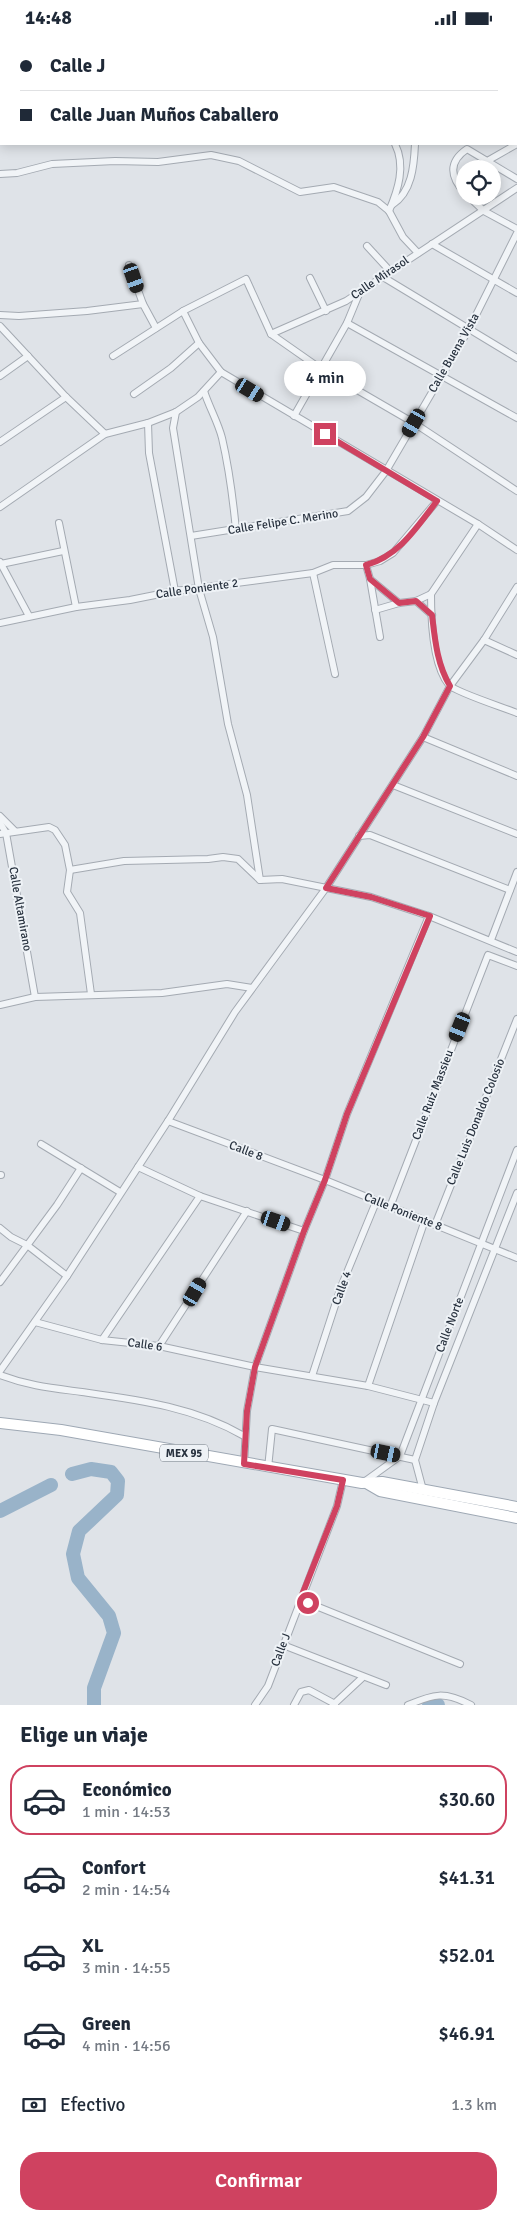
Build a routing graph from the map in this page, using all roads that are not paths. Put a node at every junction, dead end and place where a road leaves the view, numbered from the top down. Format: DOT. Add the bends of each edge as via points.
graph roads {
  1 [pos="395,145"];
  2 [pos="415,145"];
  3 [pos="515,145"];
  4 [pos="488,160"];
  5 [pos="501,169"];
  6 [pos="0,174"];
  7 [pos="517,179"];
  8 [pos="456,183"];
  9 [pos="517,188"];
  10 [pos="478,205"];
  11 [pos="390,208"];
  12 [pos="484,211"];
  13 [pos="517,229"];
  14 [pos="517,233"];
  15 [pos="432,244"];
  16 [pos="367,246"];
  17 [pos="418,253"];
  18 [pos="129,265"];
  19 [pos="390,271"];
  20 [pos="383,277"];
  21 [pos="310,278"];
  22 [pos="494,279"];
  23 [pos="517,293"];
  24 [pos="359,294"];
  25 [pos="143,303"];
  26 [pos="183,311"];
  27 [pos="326,311"];
  28 [pos="0,315"];
  29 [pos="346,323"];
  30 [pos="0,326"];
  31 [pos="156,328"];
  32 [pos="469,329"];
  33 [pos="270,334"];
  34 [pos="199,343"];
  35 [pos="113,355"];
  36 [pos="28,356"];
  37 [pos="517,358"];
  38 [pos="321,369"];
  39 [pos="221,372"];
  40 [pos="442,375"];
  41 [pos="0,377"];
  42 [pos="204,391"];
  43 [pos="134,394"];
  44 [pos="66,397"];
  45 [pos="176,412"];
  46 [pos="294,416"];
  47 [pos="517,418"];
  48 [pos="148,423"];
  49 [pos="414,423"];
  50 [pos="105,434"];
  51 [pos="0,442"];
  52 [pos="386,471"];
  53 [pos="517,491"];
  54 [pos="437,501"];
  55 [pos="1,505"];
  56 [pos="59,523"];
  57 [pos="478,525"];
  58 [pos="236,529"];
  59 [pos="191,536"];
  60 [pos="516,548"];
  61 [pos="64,551"];
  62 [pos="0,563"];
  63 [pos="366,565"];
  64 [pos="313,573"];
  65 [pos="370,579"];
  66 [pos="199,589"];
  67 [pos="176,591"];
  68 [pos="516,591"];
  69 [pos="431,594"];
  70 [pos="416,601"];
  71 [pos="399,603"];
  72 [pos="76,607"];
  73 [pos="375,610"];
  74 [pos="432,615"];
  75 [pos="29,616"];
  76 [pos="0,623"];
  77 [pos="380,637"];
  78 [pos="484,639"];
  79 [pos="517,655"];
  80 [pos="335,675"];
  81 [pos="450,686"];
  82 [pos="517,713"];
  83 [pos="423,737"];
  84 [pos="517,776"];
  85 [pos="393,785"];
  86 [pos="0,816"];
  87 [pos="0,823"];
  88 [pos="15,831"];
  89 [pos="3,833"];
  90 [pos="517,834"];
  91 [pos="359,835"];
  92 [pos="70,870"];
  93 [pos="517,873"];
  94 [pos="260,880"];
  95 [pos="326,888"];
  96 [pos="510,890"];
  97 [pos="430,916"];
  98 [pos="491,940"];
  99 [pos="517,951"];
  100 [pos="517,967"];
  101 [pos="252,988"];
  102 [pos="91,994"];
  103 [pos="35,997"];
  104 [pos="0,1005"];
  105 [pos="517,1019"];
  106 [pos="168,1121"];
  107 [pos="41,1144"];
  108 [pos="517,1150"];
  109 [pos="138,1167"];
  110 [pos="81,1168"];
  111 [pos="325,1180"];
  112 [pos="120,1192"];
  113 [pos="517,1193"];
  114 [pos="200,1196"];
  115 [pos="376,1202"];
  116 [pos="390,1207"];
  117 [pos="247,1211"];
  118 [pos="425,1220"];
  119 [pos="435,1225"];
  120 [pos="0,1229"];
  121 [pos="304,1231"];
  122 [pos="27,1245"];
  123 [pos="481,1245"];
  124 [pos="495,1251"];
  125 [pos="517,1258"];
  126 [pos="67,1276"];
  127 [pos="0,1282"];
  128 [pos="35,1322"];
  129 [pos="102,1339"];
  130 [pos="160,1346"];
  131 [pos="255,1367"];
  132 [pos="0,1371"];
  133 [pos="0,1375"];
  134 [pos="312,1376"];
  135 [pos="368,1386"];
  136 [pos="421,1399"];
  137 [pos="434,1403"];
  138 [pos="0,1423"];
  139 [pos="244,1436"];
  140 [pos="400,1456"];
  141 [pos="415,1460"];
  142 [pos="244,1464"];
  143 [pos="268,1468"];
  144 [pos="343,1480"];
  145 [pos="365,1484"];
  146 [pos="423,1490"];
  147 [pos="517,1507"];
  148 [pos="517,1518"];
  149 [pos="300,1600"];
  150 [pos="283,1645"];
  151 [pos="460,1664"];
  152 [pos="362,1677"];
  153 [pos="386,1685"];
  154 [pos="334,1704"];
  155 [pos="256,1705"];
  156 [pos="294,1705"];
  157 [pos="408,1705"];
  158 [pos="471,1705"];
  1 -- 11 [label="street" via="401,173"];
  2 -- 11 [label="street" via="409,186"];
  3 -- 4 [label="street"];
  4 -- 8 [label="street" via="467,149 457,156 453,170"];
  5 -- 7 [label="street"];
  6 -- 11 [label="street" via="52,164 158,162 211,155 239,161 300,192 334,187"];
  9 -- 12 [label="street, Calle Mirasol"];
  10 -- 12 [label="street"];
  11 -- 17 [label="street" via="403,237"];
  12 -- 13 [label="street"];
  12 -- 15 [label="street, Calle Mirasol"];
  14 -- 22 [label="street, Calle Buena Vista"];
  15 -- 17 [label="street, Calle Mirasol"];
  15 -- 22 [label="street"];
  16 -- 19 [label="street"];
  17 -- 19 [label="street, Calle Mirasol"];
  18 -- 25 [label="street"];
  19 -- 20 [label="street, Calle Mirasol"];
  20 -- 24 [label="street, Calle Mirasol"];
  20 -- 32 [label="street"];
  21 -- 27 [label="street"];
  22 -- 23 [label="street"];
  22 -- 32 [label="street, Calle Buena Vista"];
  24 -- 27 [label="street, Calle Mirasol"];
  24 -- 29 [label="street"];
  25 -- 28 [label="street" via="87,311"];
  25 -- 31 [label="street"];
  26 -- 31 [label="street"];
  26 -- 33 [label="street" via="246,279"];
  26 -- 34 [label="street"];
  27 -- 33 [label="street, Calle Mirasol"];
  29 -- 38 [label="street"];
  29 -- 40 [label="street"];
  30 -- 36 [label="street"];
  31 -- 35 [label="street"];
  32 -- 37 [label="street"];
  32 -- 40 [label="street, Calle Buena Vista"];
  33 -- 38 [label="street"];
  34 -- 39 [label="street"];
  34 -- 43 [label="street"];
  36 -- 41 [label="street"];
  36 -- 44 [label="street"];
  38 -- 46 [label="street"];
  38 -- 49 [label="street"];
  39 -- 42 [label="street"];
  39 -- 46 [label="street"];
  40 -- 47 [label="street"];
  40 -- 49 [label="street, Calle Buena Vista"];
  42 -- 45 [label="street"];
  42 -- 58 [label="street" via="221,437"];
  44 -- 50 [label="street"];
  44 -- 51 [label="street"];
  45 -- 48 [label="street"];
  45 -- 59 [label="street" via="173,428"];
  46 -- 52 [label="street"];
  48 -- 50 [label="street"];
  48 -- 67 [label="street" via="149,453"];
  49 -- 52 [label="street, Calle Buena Vista"];
  49 -- 53 [label="street"];
  50 -- 55 [label="street"];
  52 -- 54 [label="street"];
  52 -- 58 [label="street, Calle Felipe C. Merino" via="366,497 348,511"];
  54 -- 57 [label="street"];
  54 -- 63 [label="street" via="393,553"];
  56 -- 61 [label="street"];
  57 -- 60 [label="street"];
  57 -- 69 [label="street"];
  58 -- 59 [label="street, Calle Felipe C. Merino"];
  59 -- 66 [label="street"];
  61 -- 62 [label="street"];
  61 -- 72 [label="street"];
  62 -- 75 [label="street"];
  63 -- 64 [label="street, Calle Poniente 2" via="334,565"];
  63 -- 65 [label="street"];
  64 -- 66 [label="street, Calle Poniente 2"];
  64 -- 80 [label="street"];
  65 -- 71 [label="street"];
  65 -- 73 [label="street"];
  66 -- 67 [label="street, Calle Poniente 2"];
  66 -- 94 [label="street" via="213,637 228,724 247,795"];
  67 -- 72 [label="street, Calle Poniente 2"];
  68 -- 78 [label="street"];
  69 -- 70 [label="street"];
  69 -- 74 [label="street"];
  70 -- 71 [label="street"];
  70 -- 74 [label="street"];
  71 -- 73 [label="street"];
  72 -- 75 [label="street, Calle Poniente 2"];
  73 -- 77 [label="street"];
  74 -- 81 [label="street" via="436,651 442,674"];
  75 -- 76 [label="street, Calle Poniente 2"];
  78 -- 79 [label="street"];
  78 -- 81 [label="street"];
  81 -- 82 [label="street"];
  81 -- 83 [label="street"];
  83 -- 84 [label="street"];
  83 -- 85 [label="street"];
  85 -- 90 [label="street"];
  85 -- 91 [label="street"];
  86 -- 88 [label="street"];
  87 -- 89 [label="street, Calle Altamirano"];
  88 -- 89 [label="street"];
  88 -- 92 [label="street" via="49,827 56,830 65,845"];
  89 -- 103 [label="street, Calle Altamirano"];
  91 -- 95 [label="street"];
  91 -- 96 [label="street" via="370,835"];
  92 -- 94 [label="street" via="124,861 223,857 238,859"];
  92 -- 102 [label="street" via="68,892 80,913"];
  93 -- 96 [label="street"];
  94 -- 95 [label="street" via="282,879"];
  95 -- 97 [label="street" via="371,897"];
  95 -- 101 [label="street"];
  96 -- 98 [label="street"];
  97 -- 98 [label="street"];
  97 -- 111 [label="street" via="347,1114"];
  98 -- 99 [label="street"];
  100 -- 116 [label="street, Calle Ruiz Massieu" via="488,955"];
  101 -- 102 [label="street" via="227,984 162,993"];
  101 -- 106 [label="street"];
  102 -- 103 [label="street"];
  103 -- 104 [label="street"];
  105 -- 119 [label="street, Calle Luis Donaldo Colosio"];
  106 -- 109 [label="street"];
  106 -- 111 [label="street, Calle 8"];
  107 -- 110 [label="street"];
  108 -- 123 [label="street, Calle Norte"];
  109 -- 112 [label="street"];
  109 -- 114 [label="street"];
  110 -- 112 [label="street"];
  110 -- 122 [label="street"];
  111 -- 115 [label="street, Calle Poniente 8"];
  111 -- 121 [label="street"];
  112 -- 126 [label="street"];
  113 -- 124 [label="street, Calle Norte"];
  114 -- 117 [label="street"];
  114 -- 129 [label="street"];
  115 -- 116 [label="street, Calle Poniente 8"];
  115 -- 134 [label="street, Calle 4" via="341,1287"];
  116 -- 118 [label="street, Calle Poniente 8"];
  117 -- 121 [label="street"];
  117 -- 130 [label="street"];
  118 -- 119 [label="street, Calle Poniente 8"];
  118 -- 135 [label="street"];
  119 -- 123 [label="street, Calle Poniente 8"];
  120 -- 122 [label="street"];
  121 -- 131 [label="street"];
  122 -- 126 [label="street"];
  122 -- 127 [label="street"];
  123 -- 124 [label="street, Calle Poniente 8"];
  123 -- 136 [label="street, Calle Norte"];
  124 -- 125 [label="street"];
  124 -- 137 [label="street, Calle Norte"];
  126 -- 128 [label="street"];
  128 -- 129 [label="street, Calle 6"];
  128 -- 132 [label="street"];
  129 -- 130 [label="street, Calle 6"];
  130 -- 131 [label="street, Calle 6"];
  131 -- 134 [label="street, Calle 6"];
  131 -- 139 [label="street"];
  133 -- 139 [label="street" via="24,1385 138,1400 195,1413"];
  134 -- 135 [label="street, Calle 6"];
  135 -- 136 [label="street, Calle 6"];
  136 -- 137 [label="street, Calle 6"];
  136 -- 140 [label="street, Calle Norte"];
  137 -- 141 [label="street, Calle Norte"];
  138 -- 142 [label="main road, MEX 95" via="61,1430"];
  139 -- 142 [label="street"];
  140 -- 141 [label="street"];
  140 -- 143 [label="street" via="272,1429"];
  140 -- 145 [label="street"];
  141 -- 146 [label="street"];
  142 -- 143 [label="main road, MEX 95"];
  143 -- 144 [label="main road, MEX 95"];
  144 -- 145 [label="main road, MEX 95"];
  144 -- 149 [label="street, Calle J" via="337,1506"];
  145 -- 146 [label="main road, MEX 95" via="382,1482"];
  145 -- 148 [label="main road, MEX 95" via="380,1491"];
  146 -- 147 [label="main road, MEX 95"];
  149 -- 150 [label="street, Calle J"];
  149 -- 151 [label="street"];
  150 -- 152 [label="street"];
  150 -- 155 [label="street, Calle J" via="268,1686"];
  152 -- 153 [label="street"];
  152 -- 154 [label="street"];
  154 -- 156 [label="street" via="309,1690 301,1692"];
  157 -- 158 [label="street" via="439,1694"];
}
